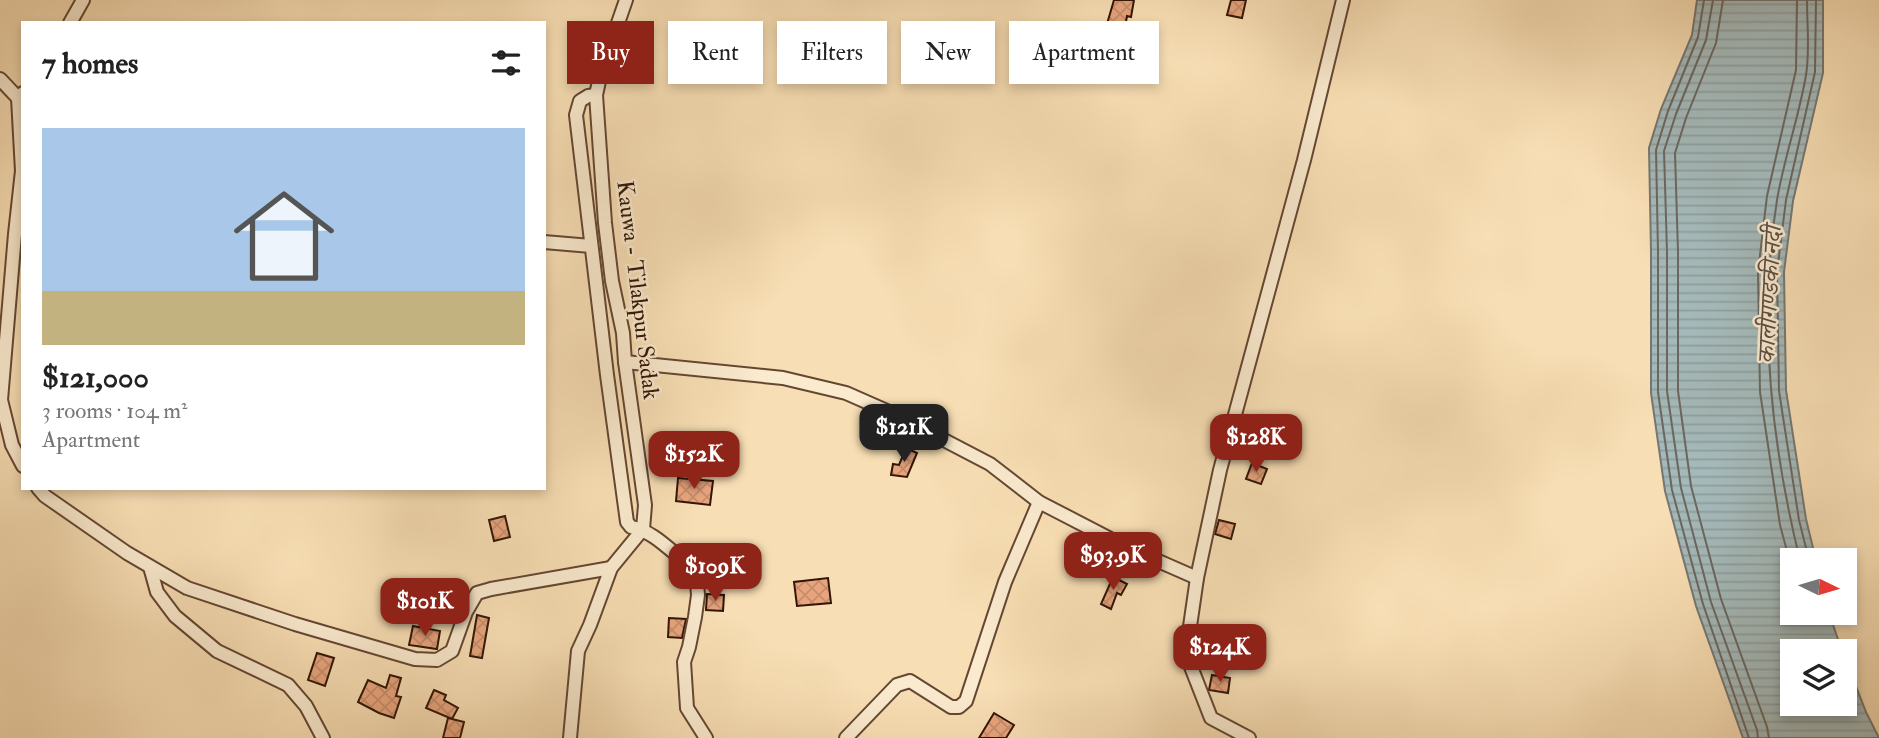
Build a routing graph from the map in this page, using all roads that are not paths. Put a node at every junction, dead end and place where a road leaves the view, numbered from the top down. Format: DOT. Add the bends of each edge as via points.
graph roads {
  1 [pos="83,0"];
  2 [pos="626,0"];
  3 [pos="1343,0"];
  4 [pos="70,21"];
  5 [pos="0,79"];
  6 [pos="596,95"];
  7 [pos="21,97"];
  8 [pos="21,180"];
  9 [pos="546,242"];
  10 [pos="591,246"];
  11 [pos="625,362"];
  12 [pos="21,462"];
  13 [pos="40,490"];
  14 [pos="1039,502"];
  15 [pos="643,529"];
  16 [pos="150,567"];
  17 [pos="611,568"];
  18 [pos="696,571"];
  19 [pos="1197,578"];
  20 [pos="726,581"];
  21 [pos="323,738"];
  22 [pos="570,738"];
  23 [pos="706,738"];
  24 [pos="846,738"];
  25 [pos="1249,738"];
  1 -- 4 [label="street"];
  2 -- 6 [label="street, Kauwa - Tilakpur Sadak"];
  3 -- 19 [label="street" via="1220,470"];
  5 -- 7 [label="street"];
  6 -- 10 [label="street" via="580,100 576,116"];
  6 -- 11 [label="street, Kauwa - Tilakpur Sadak" via="612,281"];
  8 -- 12 [label="street" via="1,400"];
  9 -- 10 [label="street"];
  10 -- 15 [label="street" via="627,522"];
  11 -- 14 [label="street" via="783,377 846,393 990,464"];
  11 -- 15 [label="street, Kauwa - Tilakpur Sadak" via="645,505"];
  13 -- 16 [label="street"];
  14 -- 19 [label="street"];
  14 -- 24 [label="street" via="1005,582 966,701 959,708 951,707 910,681 897,685"];
  15 -- 17 [label="street"];
  15 -- 18 [label="street"];
  16 -- 17 [label="street" via="187,588 295,624 415,659 437,660 452,651 477,593"];
  16 -- 21 [label="street" via="157,592 175,616 218,651 288,685"];
  17 -- 22 [label="street" via="578,651"];
  18 -- 20 [label="street"];
  18 -- 23 [label="street" via="698,595 684,662 687,708"];
  19 -- 25 [label="street" via="1186,654 1211,718"];
}
